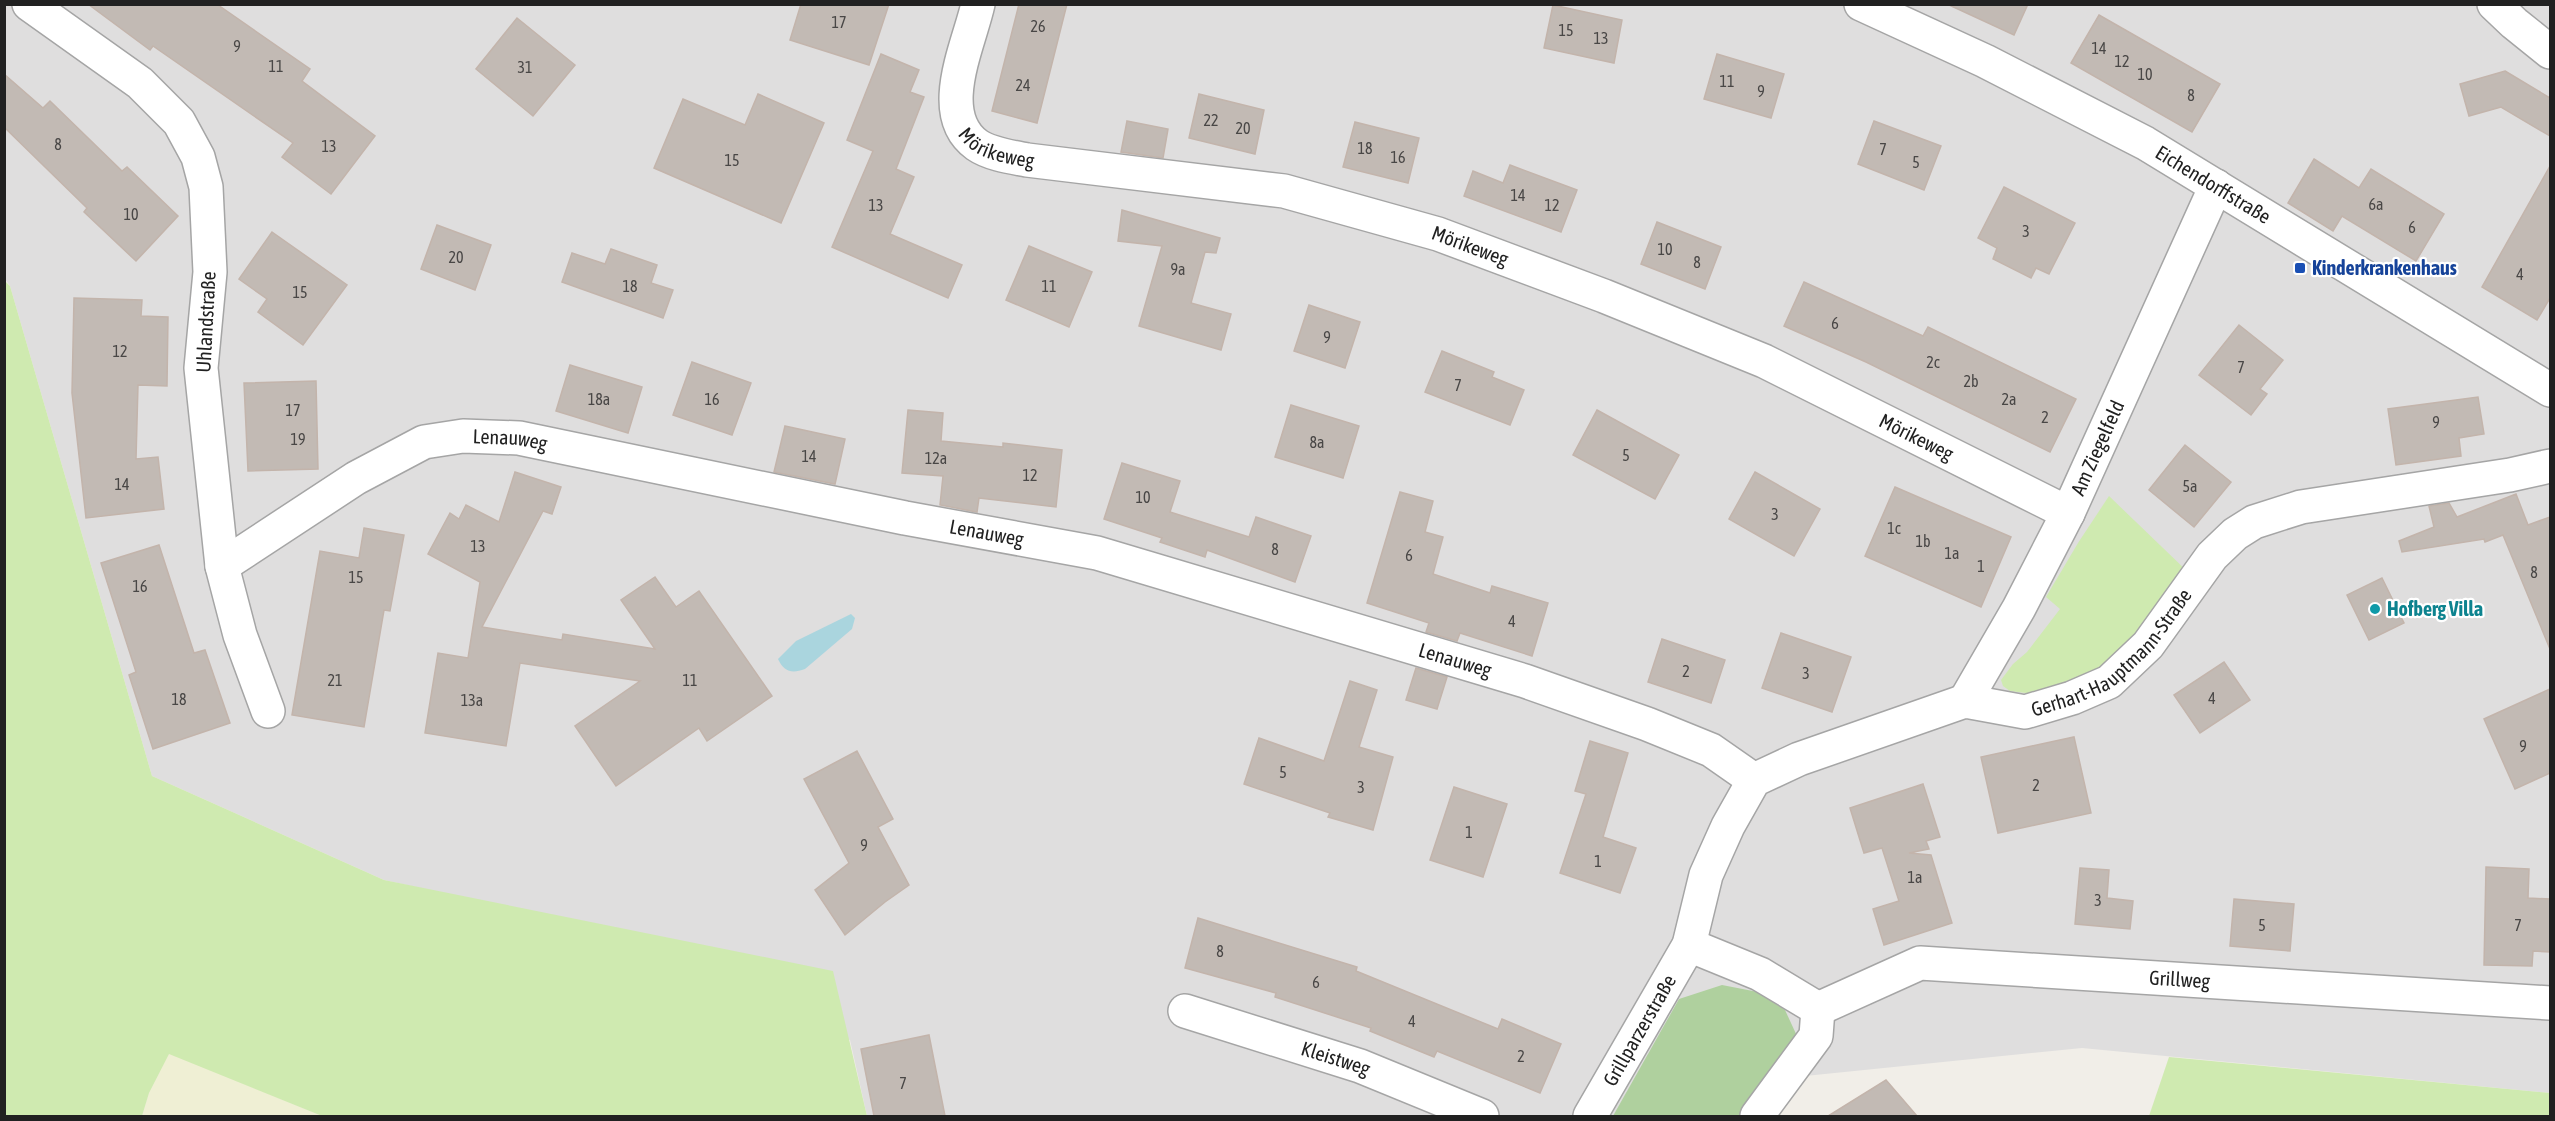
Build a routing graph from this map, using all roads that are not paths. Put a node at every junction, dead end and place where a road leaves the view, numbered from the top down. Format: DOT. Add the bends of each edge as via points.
graph roads {
  1 [pos="29,4"];
  2 [pos="978,4"];
  3 [pos="1861,4"];
  4 [pos="2494,4"];
  5 [pos="2550,52"];
  6 [pos="2216,186"];
  7 [pos="2550,390"];
  8 [pos="2550,466"];
  9 [pos="2068,513"];
  10 [pos="222,566"];
  11 [pos="1965,701"];
  12 [pos="268,711"];
  13 [pos="1754,780"];
  14 [pos="1689,945"];
  15 [pos="2550,1003"];
  16 [pos="1818,1009"];
  17 [pos="1185,1011"];
  18 [pos="1482,1116"];
  19 [pos="1590,1116"];
  20 [pos="1757,1116"];
  1 -- 10 [label="street, Uhlandstraße" via="140,83 179,122 198,156 206,187 210,272 201,368"];
  2 -- 9 [label="street, Mörikeweg" via="954,99 960,124 977,145 1027,160 1284,191 1438,234 1764,361"];
  3 -- 6 [label="street, Eichendorffstraße" via="2073,105"];
  4 -- 5 [label="street"];
  6 -- 7 [label="street, Eichendorffstraße"];
  6 -- 9 [label="street, Am Ziegelfeld"];
  8 -- 11 [label="street, Gerhart-Hauptmann-Straße" via="2301,507 2254,522 2212,556 2148,645 2109,682 2025,712"];
  9 -- 11 [label="street, Am Ziegelfeld"];
  10 -- 12 [label="street, Uhlandstraße" via="240,635"];
  10 -- 13 [label="street, Lenauweg" via="356,478 424,442 464,436 519,438 905,518 1097,553 1547,689 1711,750"];
  11 -- 13 [label="street, Gerhart-Hauptmann-Straße" via="1799,759"];
  13 -- 14 [label="street" via="1706,875"];
  14 -- 16 [label="street" via="1760,974"];
  14 -- 19 [label="street, Grillparzerstraße"];
  15 -- 16 [label="street, Grillweg" via="1920,963"];
  16 -- 20 [label="street" via="1816,1036"];
  17 -- 18 [label="street, Kleistweg" via="1360,1066"];
}
